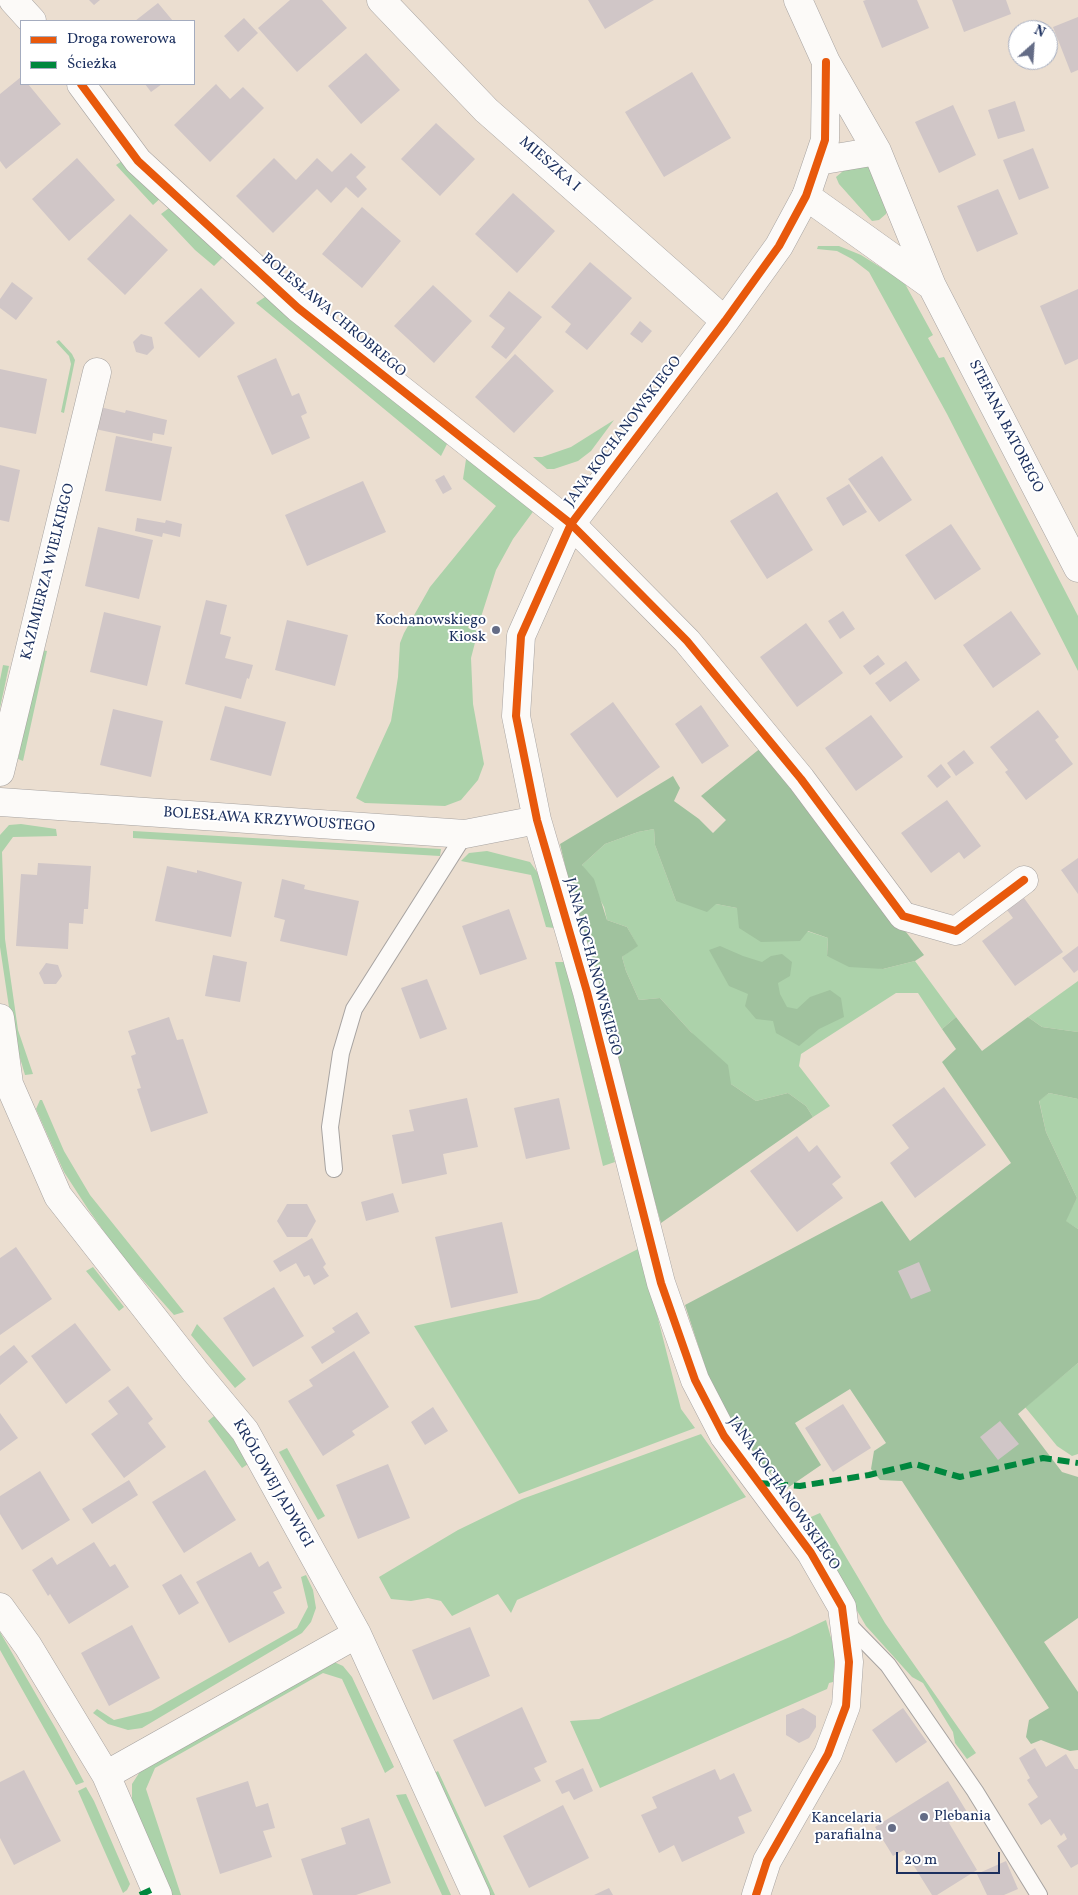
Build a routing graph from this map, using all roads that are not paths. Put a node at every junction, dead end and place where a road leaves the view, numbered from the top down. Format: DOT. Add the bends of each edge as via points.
graph roads {
  1 [pos="13,0"];
  2 [pos="381,0"];
  3 [pos="798,0"];
  4 [pos="31,20"];
  5 [pos="826,62"];
  6 [pos="82,85"];
  7 [pos="877,151"];
  8 [pos="818,161"];
  9 [pos="806,196"];
  10 [pos="932,286"];
  11 [pos="726,321"];
  12 [pos="97,372"];
  13 [pos="571,524"];
  14 [pos="1078,568"];
  15 [pos="0,772"];
  16 [pos="0,802"];
  17 [pos="537,820"];
  18 [pos="465,834"];
  19 [pos="1024,880"];
  20 [pos="0,1018"];
  21 [pos="334,1169"];
  22 [pos="0,1607"];
  23 [pos="843,1620"];
  24 [pos="357,1634"];
  25 [pos="106,1775"];
  26 [pos="158,1895"];
  27 [pos="476,1895"];
  28 [pos="756,1895"];
  29 [pos="1039,1895"];
  1 -- 4 [label="street"];
  2 -- 11 [label="street, MIESZKA I" via="486,110"];
  3 -- 5 [label="street, JANA KOCHANOWSKIEGO"];
  5 -- 7 [label="street, STEFANA BATOREGO"];
  5 -- 8 [label="street, JANA KOCHANOWSKIEGO" via="825,140"];
  6 -- 13 [label="street, BOLESŁAWA CHROBREGO" via="138,161 298,308"];
  7 -- 8 [label="street"];
  7 -- 10 [label="street, STEFANA BATOREGO"];
  8 -- 9 [label="street, JANA KOCHANOWSKIEGO"];
  9 -- 10 [label="street, STEFANA BATOREGO"];
  9 -- 11 [label="street, JANA KOCHANOWSKIEGO" via="779,246"];
  10 -- 14 [label="street, STEFANA BATOREGO"];
  11 -- 13 [label="street, JANA KOCHANOWSKIEGO"];
  12 -- 15 [label="street, KAZIMIERZA WIELKIEGO"];
  13 -- 17 [label="street, JANA KOCHANOWSKIEGO" via="521,636 516,716"];
  13 -- 19 [label="street, BOLESŁAWA CHROBREGO" via="687,641 801,779 903,916 956,930"];
  16 -- 18 [label="street, BOLESŁAWA KRZYWOUSTEGO"];
  17 -- 18 [label="street, BOLESŁAWA KRZYWOUSTEGO"];
  17 -- 23 [label="street, JANA KOCHANOWSKIEGO" via="662,1283 695,1380 724,1436 811,1553 842,1607"];
  18 -- 21 [label="lane" via="354,1009 341,1053 330,1127"];
  20 -- 24 [label="street, KRÓLOWEJ JADWIGI" via="9,1084 58,1196 245,1431"];
  22 -- 25 [label="street" via="28,1646"];
  23 -- 28 [label="street, JANA KOCHANOWSKIEGO" via="849,1662 846,1706 828,1754 767,1861"];
  23 -- 29 [label="lane" via="888,1665 975,1791"];
  24 -- 25 [label="street"];
  24 -- 27 [label="street, KRÓLOWEJ JADWIGI"];
  25 -- 26 [label="street"];
}
